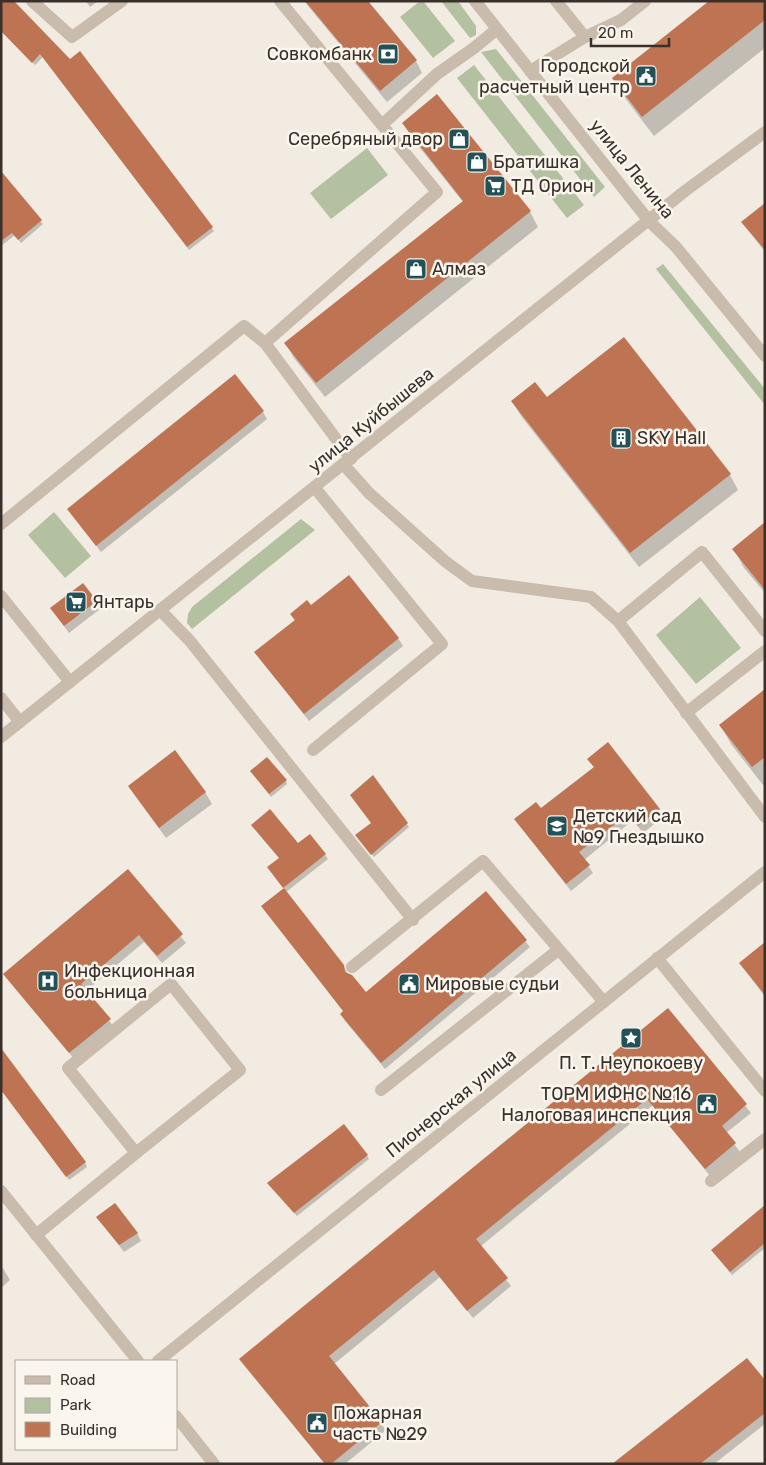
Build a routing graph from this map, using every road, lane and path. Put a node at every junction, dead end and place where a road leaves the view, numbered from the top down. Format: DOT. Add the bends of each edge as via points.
graph roads {
  1 [pos="32,1"];
  2 [pos="122,1"];
  3 [pos="280,1"];
  4 [pos="475,1"];
  5 [pos="556,1"];
  6 [pos="645,1"];
  7 [pos="497,29"];
  8 [pos="585,37"];
  9 [pos="530,71"];
  10 [pos="383,124"];
  11 [pos="765,132"];
  12 [pos="648,221"];
  13 [pos="265,343"];
  14 [pos="765,356"];
  15 [pos="347,462"];
  16 [pos="315,488"];
  17 [pos="1,524"];
  18 [pos="1,596"];
  19 [pos="161,611"];
  20 [pos="618,621"];
  21 [pos="765,631"];
  22 [pos="765,651"];
  23 [pos="70,682"];
  24 [pos="1,698"];
  25 [pos="686,714"];
  26 [pos="20,722"];
  27 [pos="1,737"];
  28 [pos="313,750"];
  29 [pos="765,817"];
  30 [pos="765,872"];
  31 [pos="413,920"];
  32 [pos="558,950"];
  33 [pos="657,958"];
  34 [pos="352,967"];
  35 [pos="604,1002"];
  36 [pos="381,1090"];
  37 [pos="765,1091"];
  38 [pos="765,1139"];
  39 [pos="136,1153"];
  40 [pos="712,1181"];
  41 [pos="1,1191"];
  42 [pos="36,1235"];
  43 [pos="137,1360"];
  44 [pos="159,1360"];
  45 [pos="178,1419"];
  46 [pos="214,1464"];
  1 -- 2 [label="street" via="72,37"];
  3 -- 10 [label="street"];
  4 -- 7 [label="street, улица Ленина"];
  5 -- 8 [label="street"];
  6 -- 8 [label="street" via="621,20"];
  7 -- 9 [label="street, улица Ленина"];
  7 -- 10 [label="street" via="437,74"];
  8 -- 9 [label="street"];
  9 -- 12 [label="street, улица Ленина"];
  10 -- 13 [label="street" via="437,192"];
  11 -- 12 [label="street, улица Куйбышева"];
  12 -- 14 [label="street, улица Ленина" via="676,247"];
  12 -- 15 [label="street, улица Куйбышева"];
  13 -- 15 [label="street"];
  13 -- 17 [label="street" via="244,326"];
  15 -- 16 [label="street, улица Куйбышева"];
  15 -- 20 [label="street" via="369,493 472,581 591,597"];
  16 -- 19 [label="street, улица Куйбышева"];
  16 -- 28 [label="street" via="442,644"];
  18 -- 23 [label="street"];
  19 -- 23 [label="street, улица Куйбышева"];
  19 -- 31 [label="street" via="190,641"];
  20 -- 21 [label="street" via="702,552"];
  20 -- 25 [label="street"];
  22 -- 25 [label="street"];
  23 -- 26 [label="street, улица Куйбышева"];
  24 -- 26 [label="street"];
  25 -- 29 [label="street"];
  26 -- 27 [label="street, улица Куйбышева"];
  30 -- 33 [label="street, Пионерская улица"];
  31 -- 32 [label="street" via="484,861"];
  31 -- 34 [label="street"];
  32 -- 35 [label="street"];
  32 -- 36 [label="street"];
  33 -- 35 [label="street, Пионерская улица"];
  33 -- 37 [label="street"];
  35 -- 44 [label="street, Пионерская улица"];
  38 -- 40 [label="street"];
  39 -- 39 [label="street" via="68,1068 171,984 240,1070"];
  39 -- 42 [label="street"];
  41 -- 42 [label="street"];
  42 -- 43 [label="street"];
  45 -- 46 [label="street"];
}
